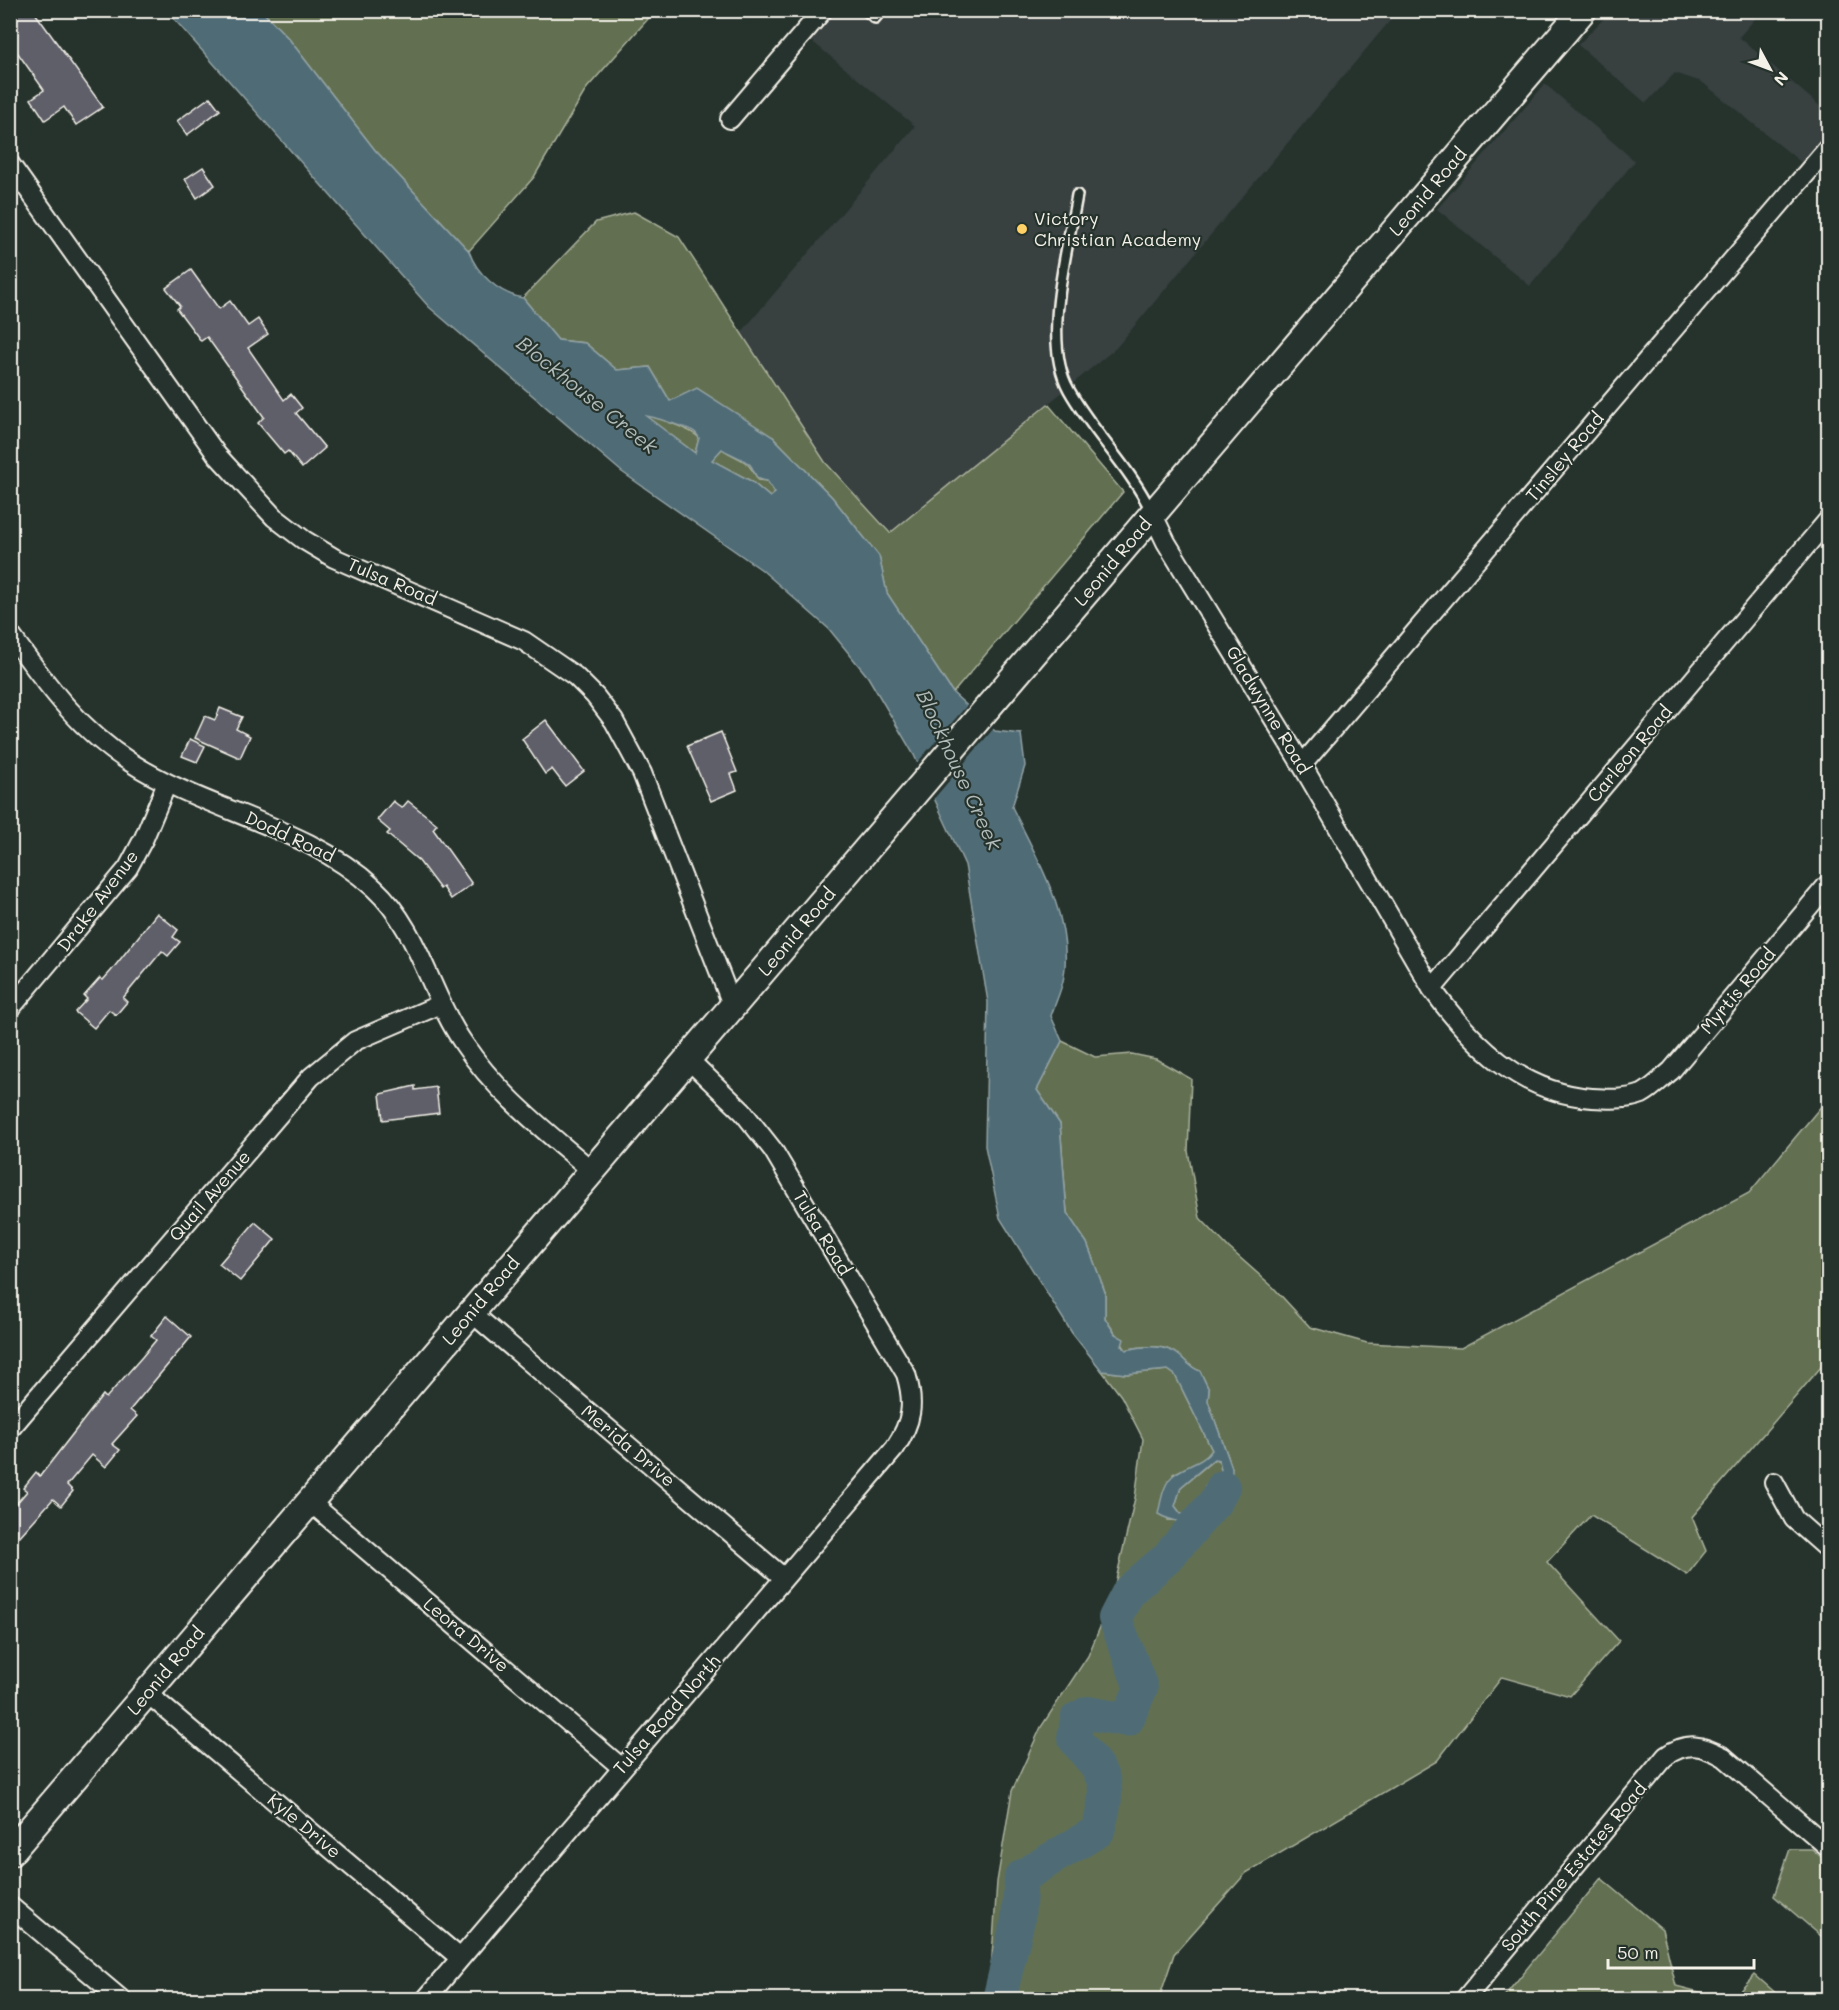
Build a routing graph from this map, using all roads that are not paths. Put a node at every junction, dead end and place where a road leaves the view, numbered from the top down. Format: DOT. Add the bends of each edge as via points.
graph roads {
  1 [pos="823,10"];
  2 [pos="866,10"];
  3 [pos="882,10"];
  4 [pos="1583,10"];
  5 [pos="730,119"];
  6 [pos="1828,148"];
  7 [pos="10,164"];
  8 [pos="1077,195"];
  9 [pos="1153,515"];
  10 [pos="1828,520"];
  11 [pos="12,637"];
  12 [pos="1302,765"];
  13 [pos="167,783"];
  14 [pos="1828,884"];
  15 [pos="1432,989"];
  16 [pos="441,1004"];
  17 [pos="733,1007"];
  18 [pos="10,1009"];
  19 [pos="688,1059"];
  20 [pos="1643,1094"];
  21 [pos="592,1171"];
  22 [pos="472,1313"];
  23 [pos="10,1429"];
  24 [pos="907,1429"];
  25 [pos="1774,1482"];
  26 [pos="310,1502"];
  27 [pos="1828,1549"];
  28 [pos="784,1578"];
  29 [pos="147,1693"];
  30 [pos="622,1768"];
  31 [pos="1828,1847"];
  32 [pos="10,1852"];
  33 [pos="10,1906"];
  34 [pos="460,1958"];
  35 [pos="122,2000"];
  36 [pos="425,2000"];
  37 [pos="1464,2000"];
  1 -- 5 [label="street"];
  2 -- 3 [label="lane" via="875,18"];
  4 -- 9 [label="street, Leonid Road"];
  6 -- 12 [label="street, Tinsley Road"];
  7 -- 17 [label="street, Tulsa Road" via="217,455 274,517 334,558 524,641 595,696 614,721 642,773"];
  8 -- 9 [label="lane, Gladwynne Road" via="1056,330 1056,354 1068,389 1140,489"];
  9 -- 12 [label="street, Gladwynne Road"];
  9 -- 17 [label="street, Leonid Road"];
  10 -- 15 [label="street, Carleon Road"];
  11 -- 13 [label="street, Dodd Road" via="83,726 131,763"];
  12 -- 15 [label="street, Gladwynne Road"];
  13 -- 16 [label="street, Dodd Road" via="322,850 351,867 377,890 399,920 418,950"];
  13 -- 18 [label="street, Drake Avenue" via="128,868"];
  14 -- 20 [label="street, Myrtis Road" via="1671,1071"];
  15 -- 20 [label="street, Gladwynne Road" via="1482,1049 1504,1068 1530,1081 1574,1096 1616,1100"];
  16 -- 21 [label="street, Dodd Road" via="463,1043 490,1078"];
  16 -- 23 [label="street, Quail Avenue" via="355,1041 311,1077"];
  17 -- 19 [label="street, Leonid Road"];
  19 -- 21 [label="street, Leonid Road"];
  19 -- 24 [label="street, Tulsa Road" via="743,1112 773,1150 906,1374 912,1393"];
  21 -- 22 [label="street, Leonid Road"];
  22 -- 26 [label="street, Leonid Road"];
  22 -- 28 [label="street, Merida Drive"];
  24 -- 28 [label="street, Tulsa Road North"];
  25 -- 27 [label="street" via="1794,1520"];
  26 -- 29 [label="street, Leonid Road"];
  26 -- 30 [label="street, Leora Drive"];
  28 -- 30 [label="street, Tulsa Road North"];
  29 -- 32 [label="street, Leonid Road"];
  29 -- 34 [label="street, Kyle Drive"];
  30 -- 34 [label="street, Tulsa Road North"];
  31 -- 37 [label="street, South Pine Estates Road" via="1724,1757 1690,1744 1677,1748 1666,1756"];
  33 -- 35 [label="street"];
  34 -- 36 [label="street, Tulsa Road North"];
}
